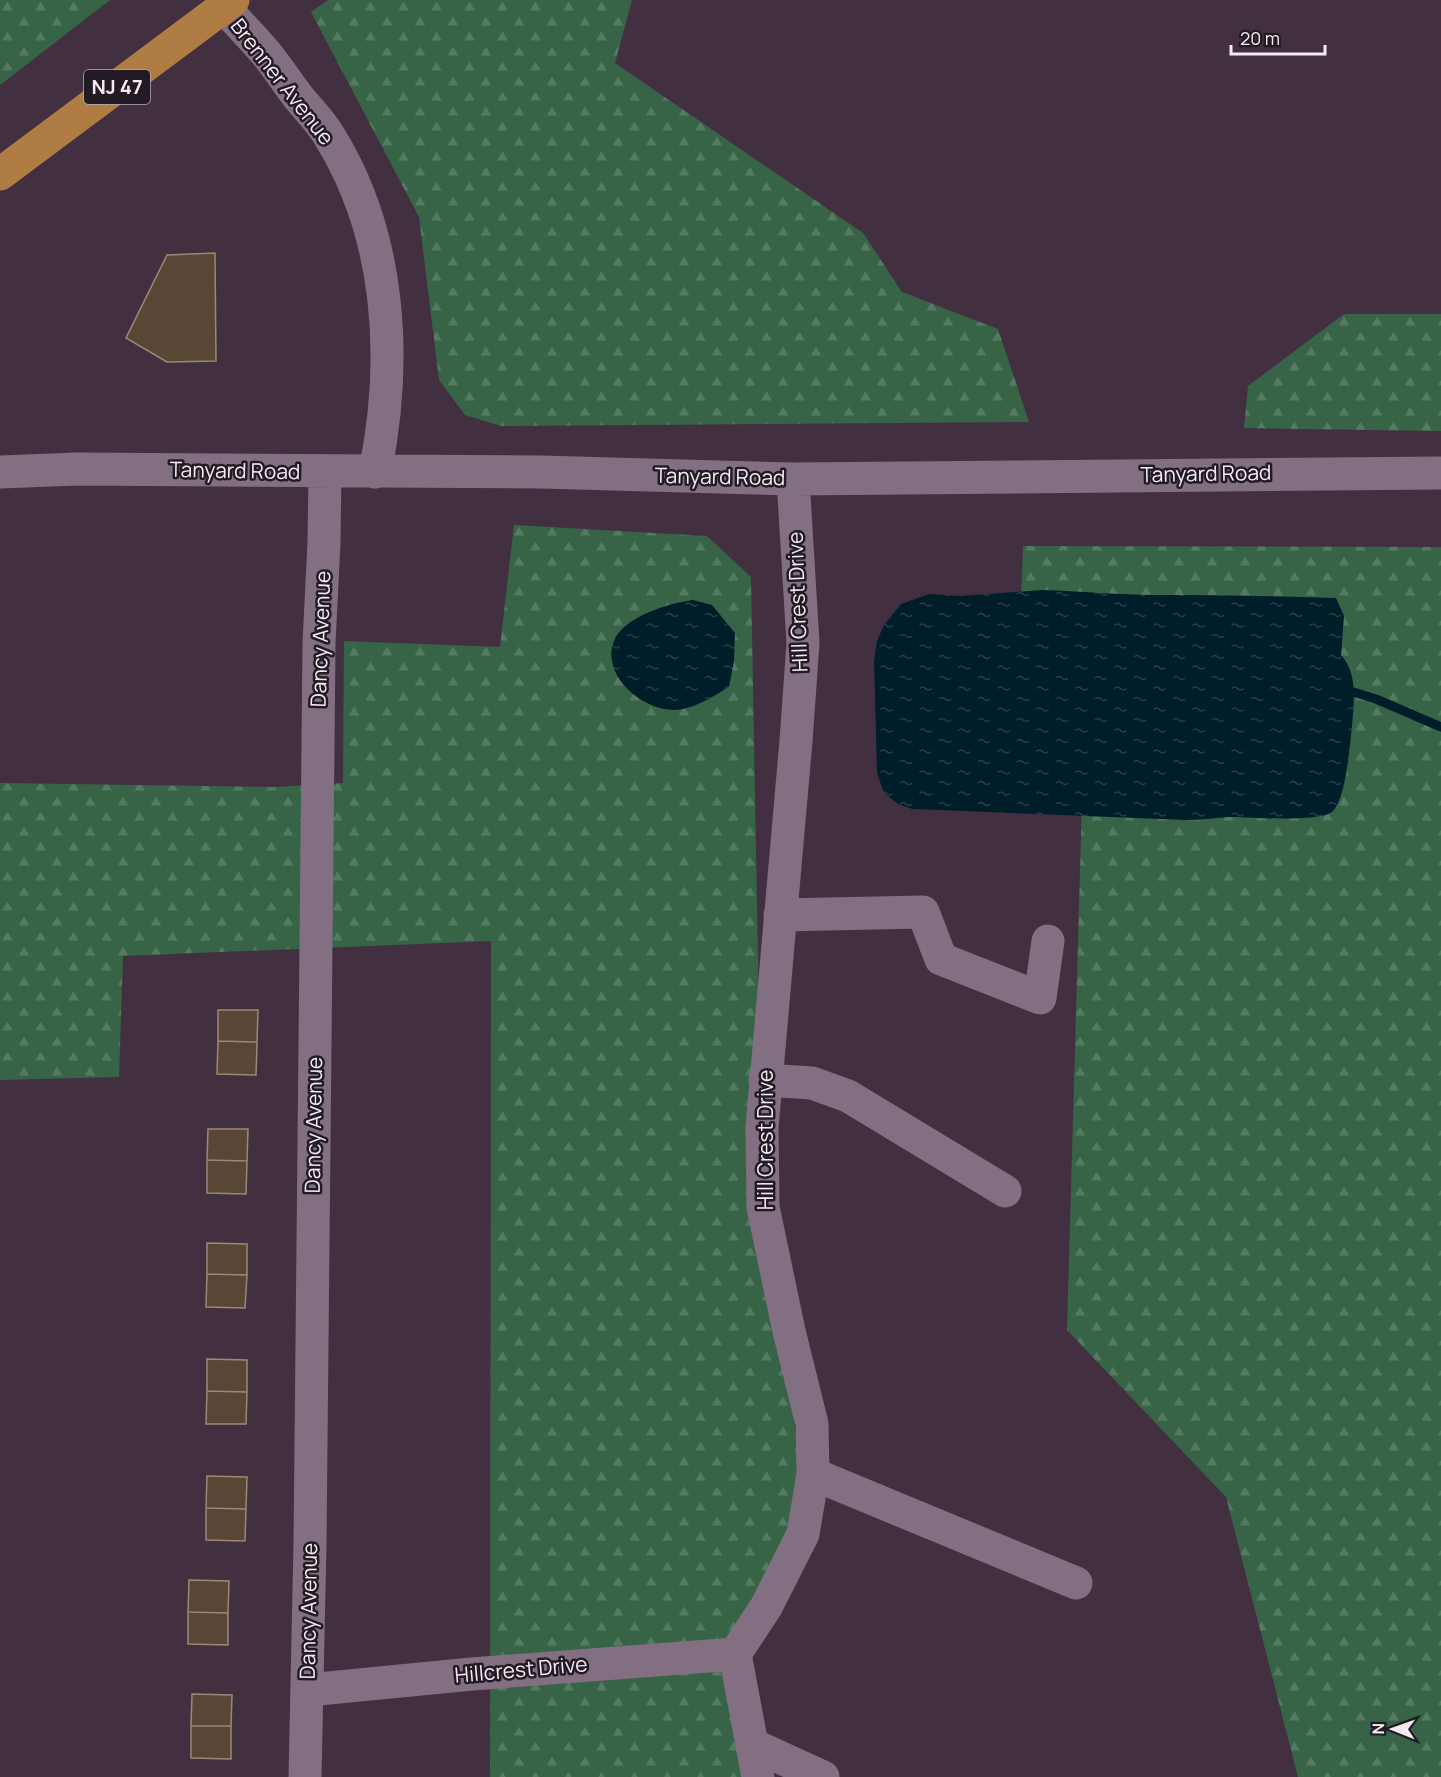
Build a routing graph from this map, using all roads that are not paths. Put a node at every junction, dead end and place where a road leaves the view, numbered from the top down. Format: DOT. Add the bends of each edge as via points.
graph roads {
  1 [pos="228,4"];
  2 [pos="0,174"];
  3 [pos="0,472"];
  4 [pos="325,472"];
  5 [pos="375,472"];
  6 [pos="1441,473"];
  7 [pos="793,479"];
  8 [pos="780,915"];
  9 [pos="1048,941"];
  10 [pos="765,1080"];
  11 [pos="1005,1191"];
  12 [pos="813,1474"];
  13 [pos="1076,1583"];
  14 [pos="735,1654"];
  15 [pos="308,1690"];
  16 [pos="753,1745"];
  17 [pos="305,1777"];
  18 [pos="758,1777"];
  19 [pos="823,1777"];
  1 -- 2 [label="main road, NJ 47"];
  1 -- 5 [label="street, Brenner Avenue" via="327,134 356,190 372,237 387,330 387,397"];
  3 -- 4 [label="street, Tanyard Road" via="77,469"];
  4 -- 5 [label="street, Tanyard Road"];
  4 -- 15 [label="street, Dancy Avenue" via="319,643"];
  5 -- 7 [label="street, Tanyard Road"];
  6 -- 7 [label="street, Tanyard Road"];
  7 -- 8 [label="street, Hill Crest Drive" via="803,643"];
  8 -- 9 [label="street" via="923,912 941,959 1040,998"];
  8 -- 10 [label="street, Hill Crest Drive"];
  10 -- 11 [label="street" via="813,1083 848,1096"];
  10 -- 12 [label="street, Hill Crest Drive" via="763,1207 812,1424"];
  12 -- 13 [label="street"];
  12 -- 14 [label="street, Hill Crest Drive" via="802,1534 766,1607"];
  14 -- 15 [label="street, Hillcrest Drive"];
  14 -- 16 [label="street"];
  15 -- 17 [label="street, Dancy Avenue"];
  16 -- 18 [label="street"];
  16 -- 19 [label="street"];
}
